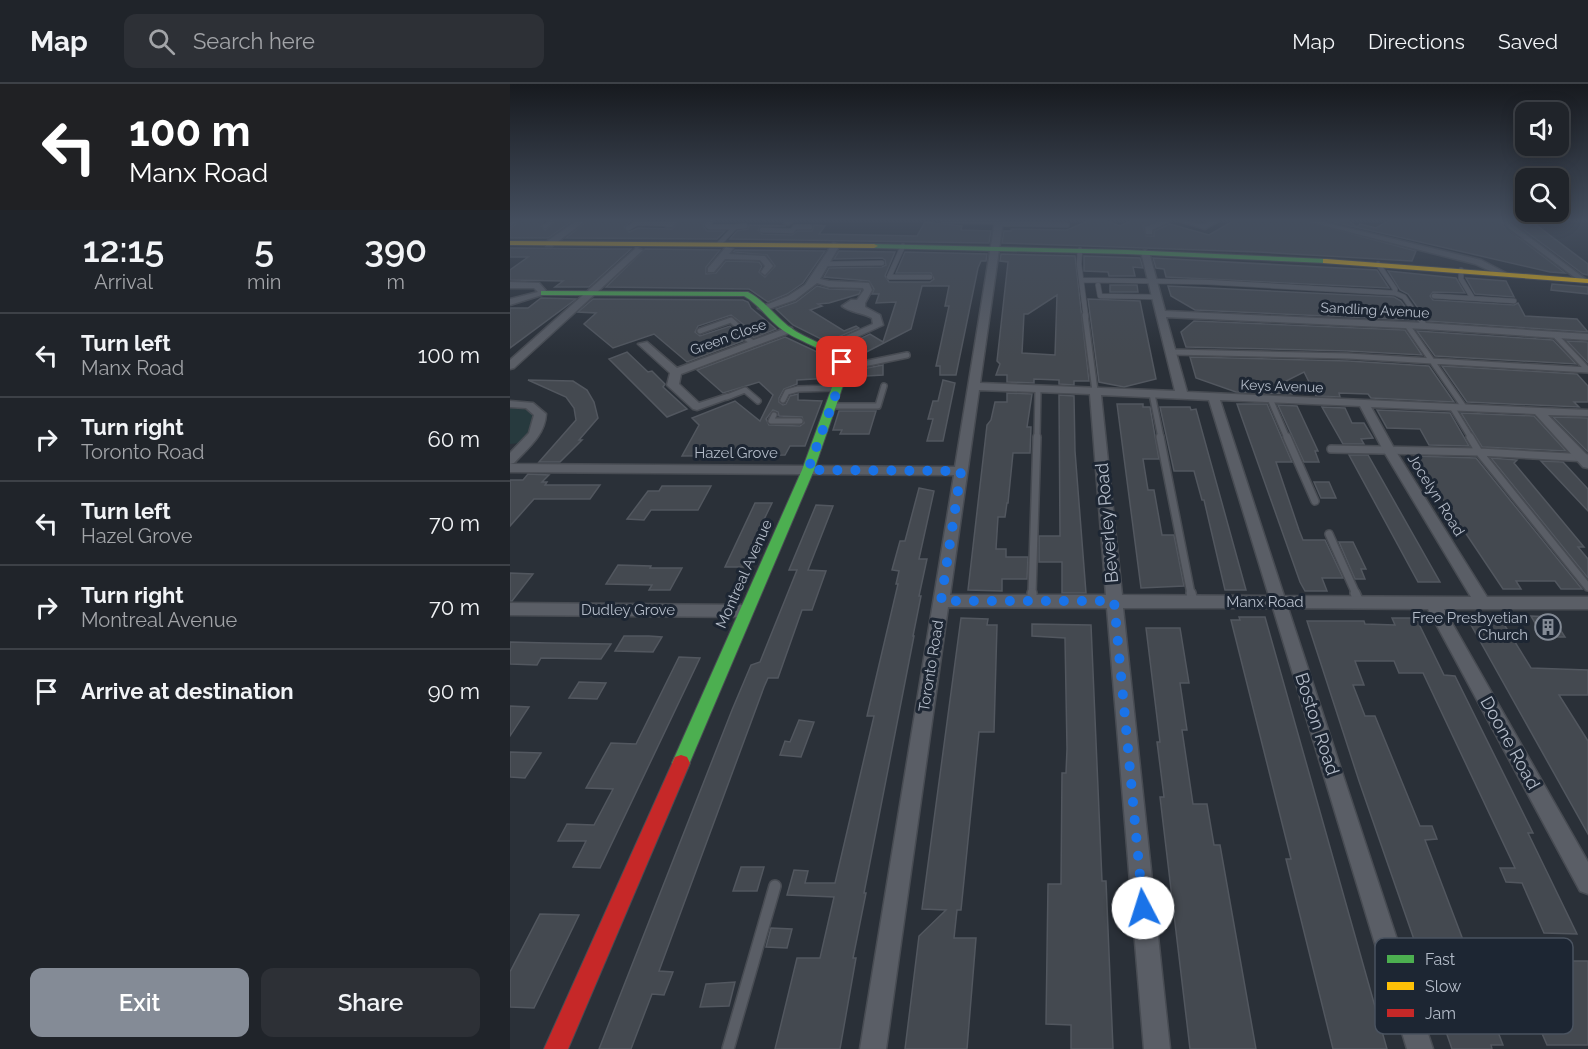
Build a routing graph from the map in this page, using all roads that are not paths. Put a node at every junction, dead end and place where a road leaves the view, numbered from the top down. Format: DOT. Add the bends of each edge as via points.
graph roads {
  1 [pos="622,266"];
  2 [pos="713,266"];
  3 [pos="769,266"];
  4 [pos="824,266"];
  5 [pos="894,266"];
  6 [pos="992,266"];
  7 [pos="1079,266"];
  8 [pos="1148,266"];
  9 [pos="1379,266"];
  10 [pos="1406,266"];
  11 [pos="1492,266"];
  12 [pos="1566,266"];
  13 [pos="711,270"];
  14 [pos="1461,270"];
  15 [pos="765,272"];
  16 [pos="1502,273"];
  17 [pos="930,277"];
  18 [pos="815,280"];
  19 [pos="1082,280"];
  20 [pos="1586,280"];
  21 [pos="1152,282"];
  22 [pos="510,285"];
  23 [pos="1098,285"];
  24 [pos="544,293"];
  25 [pos="1395,293"];
  26 [pos="592,294"];
  27 [pos="1434,296"];
  28 [pos="1156,297"];
  29 [pos="1472,297"];
  30 [pos="1514,301"];
  31 [pos="510,302"];
  32 [pos="763,308"];
  33 [pos="1161,314"];
  34 [pos="1407,325"];
  35 [pos="1425,326"];
  36 [pos="700,330"];
  37 [pos="789,330"];
  38 [pos="1556,335"];
  39 [pos="1588,337"];
  40 [pos="753,343"];
  41 [pos="643,344"];
  42 [pos="827,348"];
  43 [pos="910,348"];
  44 [pos="1171,352"];
  45 [pos="1431,361"];
  46 [pos="510,366"];
  47 [pos="844,368"];
  48 [pos="1588,370"];
  49 [pos="676,372"];
  50 [pos="884,386"];
  51 [pos="974,386"];
  52 [pos="837,388"];
  53 [pos="1038,389"];
  54 [pos="1095,391"];
  55 [pos="1152,394"];
  56 [pos="1182,396"];
  57 [pos="727,397"];
  58 [pos="1214,398"];
  59 [pos="783,400"];
  60 [pos="1271,400"];
  61 [pos="758,401"];
  62 [pos="510,404"];
  63 [pos="1364,404"];
  64 [pos="831,406"];
  65 [pos="1458,407"];
  66 [pos="1538,411"];
  67 [pos="1588,413"];
  68 [pos="774,415"];
  69 [pos="800,422"];
  70 [pos="1331,449"];
  71 [pos="1389,450"];
  72 [pos="1479,452"];
  73 [pos="510,460"];
  74 [pos="1586,460"];
  75 [pos="510,468"];
  76 [pos="808,470"];
  77 [pos="961,471"];
  78 [pos="1315,501"];
  79 [pos="1329,534"];
  80 [pos="1588,587"];
  81 [pos="941,601"];
  82 [pos="1032,601"];
  83 [pos="1114,601"];
  84 [pos="1193,602"];
  85 [pos="1278,602"];
  86 [pos="1359,602"];
  87 [pos="1432,602"];
  88 [pos="1483,603"];
  89 [pos="1588,603"];
  90 [pos="510,609"];
  91 [pos="745,611"];
  92 [pos="1588,883"];
  93 [pos="774,886"];
  94 [pos="1385,938"];
  95 [pos="1415,1034"];
  96 [pos="556,1049"];
  97 [pos="728,1049"];
  98 [pos="873,1049"];
  99 [pos="1156,1049"];
  100 [pos="1420,1049"];
  1 -- 26 [label="street"];
  2 -- 13 [label="street"];
  3 -- 15 [label="street"];
  4 -- 18 [label="street"];
  5 -- 17 [label="lane" via="889,277"];
  6 -- 51 [label="street, Toronto Road"];
  7 -- 19 [label="lane"];
  8 -- 21 [label="street"];
  9 -- 25 [label="lane"];
  10 -- 14 [label="street"];
  11 -- 16 [label="street"];
  12 -- 20 [label="street"];
  14 -- 16 [label="street"];
  14 -- 29 [label="lane" via="1461,279"];
  16 -- 20 [label="street"];
  18 -- 32 [label="street" via="797,296"];
  18 -- 42 [label="street" via="866,285 868,290 859,305 878,318 878,326"];
  19 -- 21 [label="lane"];
  19 -- 54 [label="lane"];
  21 -- 25 [label="lane"];
  21 -- 28 [label="street"];
  22 -- 24 [label="street" via="536,285"];
  23 -- 28 [label="lane" via="1100,296"];
  24 -- 26 [label="street"];
  24 -- 31 [label="street"];
  25 -- 35 [label="lane" via="1404,297"];
  26 -- 32 [label="street" via="743,294 755,298"];
  26 -- 46 [label="street"];
  27 -- 29 [label="lane"];
  28 -- 33 [label="street"];
  29 -- 30 [label="lane"];
  32 -- 37 [label="street"];
  33 -- 34 [label="street, Sandling Avenue"];
  33 -- 44 [label="street"];
  34 -- 35 [label="street, Sandling Avenue"];
  34 -- 45 [label="lane"];
  35 -- 38 [label="street, Sandling Avenue"];
  36 -- 40 [label="lane" via="731,320"];
  37 -- 40 [label="street, Green Close"];
  37 -- 42 [label="street"];
  38 -- 39 [label="street, Sandling Avenue"];
  38 -- 48 [label="lane"];
  40 -- 49 [label="street, Green Close"];
  41 -- 49 [label="street, Green Close"];
  42 -- 47 [label="street"];
  43 -- 47 [label="lane" via="906,358"];
  44 -- 45 [label="lane" via="1259,352"];
  44 -- 56 [label="street"];
  45 -- 48 [label="lane"];
  45 -- 65 [label="lane" via="1437,365"];
  47 -- 52 [label="street, Montreal Avenue"];
  49 -- 57 [label="street, Green Close" via="673,385 697,407"];
  50 -- 64 [label="lane" via="878,406"];
  51 -- 53 [label="street, Keys Avenue"];
  51 -- 77 [label="street, Toronto Road"];
  52 -- 59 [label="lane" via="798,388 788,392"];
  52 -- 64 [label="street, Montreal Avenue"];
  53 -- 54 [label="street, Keys Avenue"];
  53 -- 82 [label="lane"];
  54 -- 55 [label="street, Keys Avenue"];
  54 -- 83 [label="street, Beverley Road"];
  55 -- 56 [label="street, Keys Avenue"];
  55 -- 84 [label="lane"];
  56 -- 58 [label="street, Keys Avenue"];
  57 -- 61 [label="lane, Green Close" via="745,390"];
  58 -- 60 [label="street, Keys Avenue"];
  58 -- 85 [label="street, Boston Road"];
  60 -- 63 [label="street, Keys Avenue"];
  60 -- 78 [label="lane"];
  62 -- 73 [label="street" via="529,405 540,414 541,423"];
  63 -- 65 [label="street, Keys Avenue"];
  63 -- 71 [label="street, Jocelyn Road"];
  64 -- 76 [label="street, Montreal Avenue" via="820,422"];
  65 -- 66 [label="street, Keys Avenue"];
  65 -- 72 [label="lane"];
  66 -- 67 [label="street, Keys Avenue"];
  66 -- 74 [label="street"];
  68 -- 69 [label="lane" via="771,421"];
  70 -- 71 [label="lane"];
  71 -- 72 [label="lane"];
  71 -- 88 [label="street, Jocelyn Road"];
  72 -- 74 [label="lane"];
  72 -- 80 [label="lane"];
  75 -- 76 [label="street, Hazel Grove"];
  76 -- 77 [label="street, Hazel Grove"];
  76 -- 91 [label="street, Montreal Avenue"];
  77 -- 81 [label="street, Toronto Road"];
  79 -- 86 [label="lane"];
  81 -- 82 [label="street, Manx Road"];
  81 -- 98 [label="street, Toronto Road"];
  82 -- 83 [label="street, Manx Road"];
  83 -- 84 [label="street, Manx Road"];
  83 -- 99 [label="street, Beverley Road"];
  84 -- 85 [label="street, Manx Road"];
  85 -- 86 [label="street, Manx Road"];
  85 -- 94 [label="street, Boston Road"];
  86 -- 87 [label="street, Manx Road"];
  87 -- 88 [label="street, Manx Road"];
  87 -- 92 [label="street, Doone Road"];
  88 -- 89 [label="street, Manx Road"];
  90 -- 91 [label="street, Dudley Grove"];
  91 -- 96 [label="street, Montreal Avenue"];
  93 -- 97 [label="lane"];
  95 -- 100 [label="street, Boston Road"];
}
